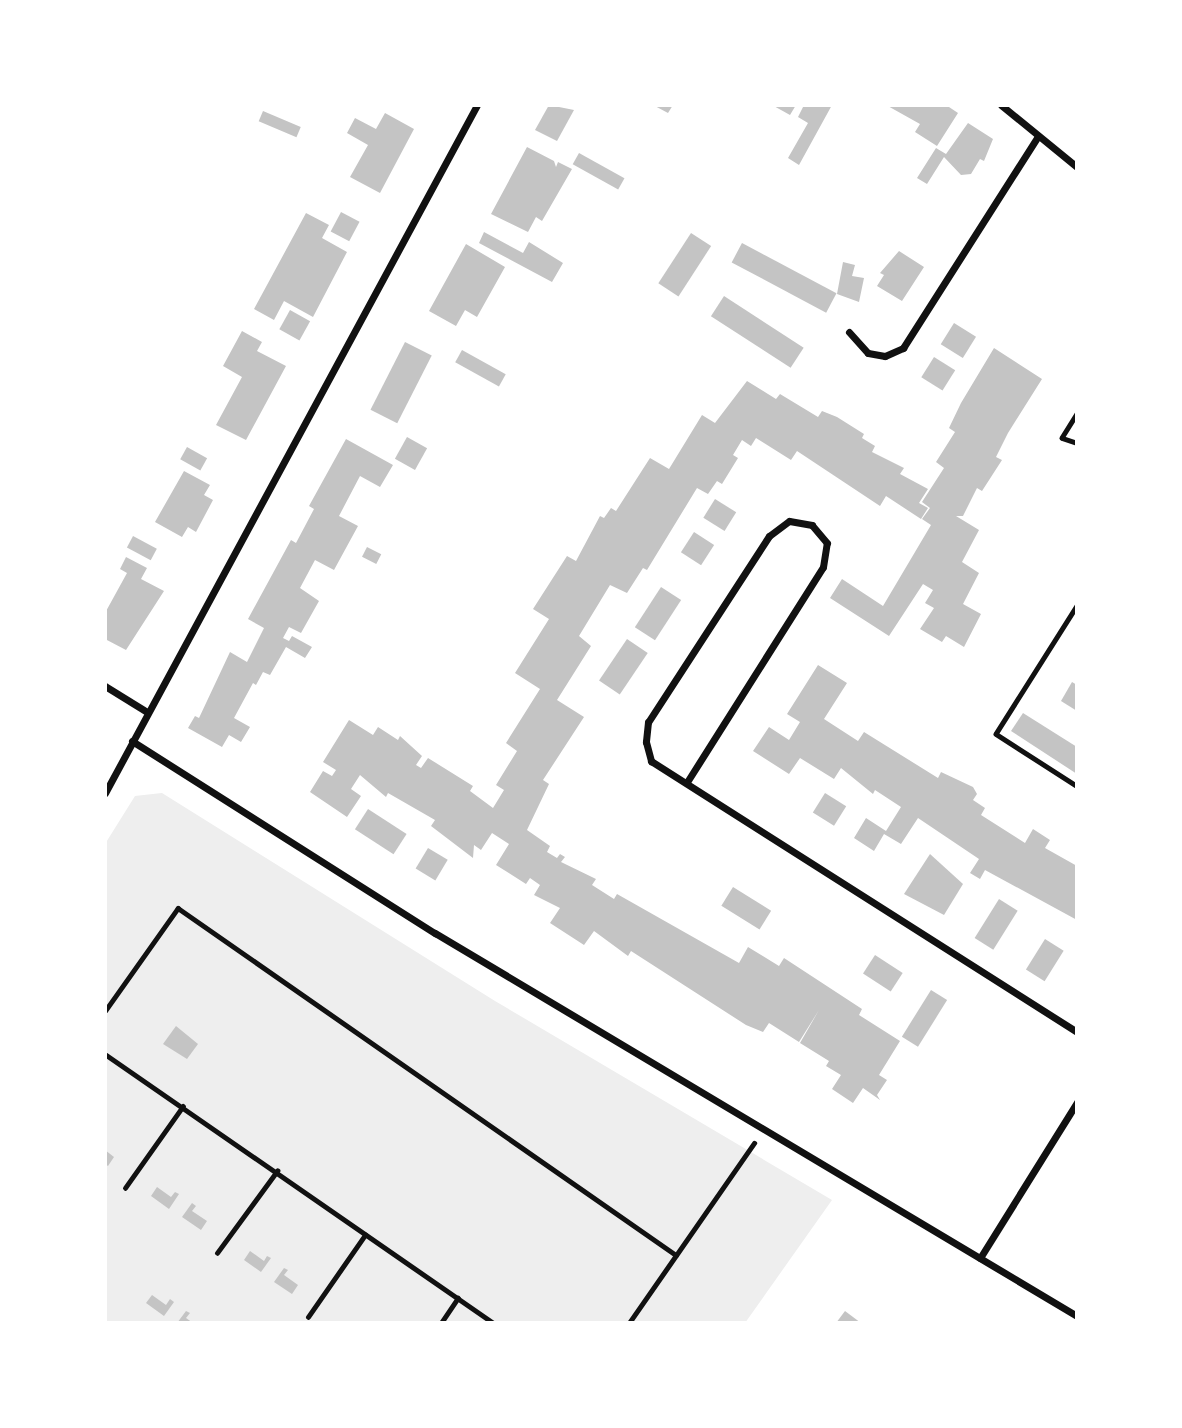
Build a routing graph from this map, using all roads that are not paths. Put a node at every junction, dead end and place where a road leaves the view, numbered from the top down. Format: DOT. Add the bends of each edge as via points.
graph roads {
  1 [pos="477,105"];
  2 [pos="1001,105"];
  3 [pos="1038,136"];
  4 [pos="1077,167"];
  5 [pos="849,331"];
  6 [pos="105,686"];
  7 [pos="147,712"];
  8 [pos="132,741"];
  9 [pos="687,782"];
  10 [pos="105,793"];
  11 [pos="1077,1032"];
  12 [pos="1077,1102"];
  13 [pos="980,1258"];
  14 [pos="1077,1316"];
  1 -- 7 [label="street"];
  2 -- 3 [label="street"];
  3 -- 4 [label="street"];
  3 -- 5 [label="street" via="903,348 885,356 867,353"];
  6 -- 7 [label="street"];
  7 -- 8 [label="street"];
  8 -- 10 [label="street"];
  8 -- 13 [label="street" via="761,1131"];
  9 -- 9 [label="street" via="823,567 827,543 812,525 789,521 769,536 648,722 646,742 651,761"];
  9 -- 11 [label="street"];
  12 -- 13 [label="street"];
  13 -- 14 [label="street"];
}
